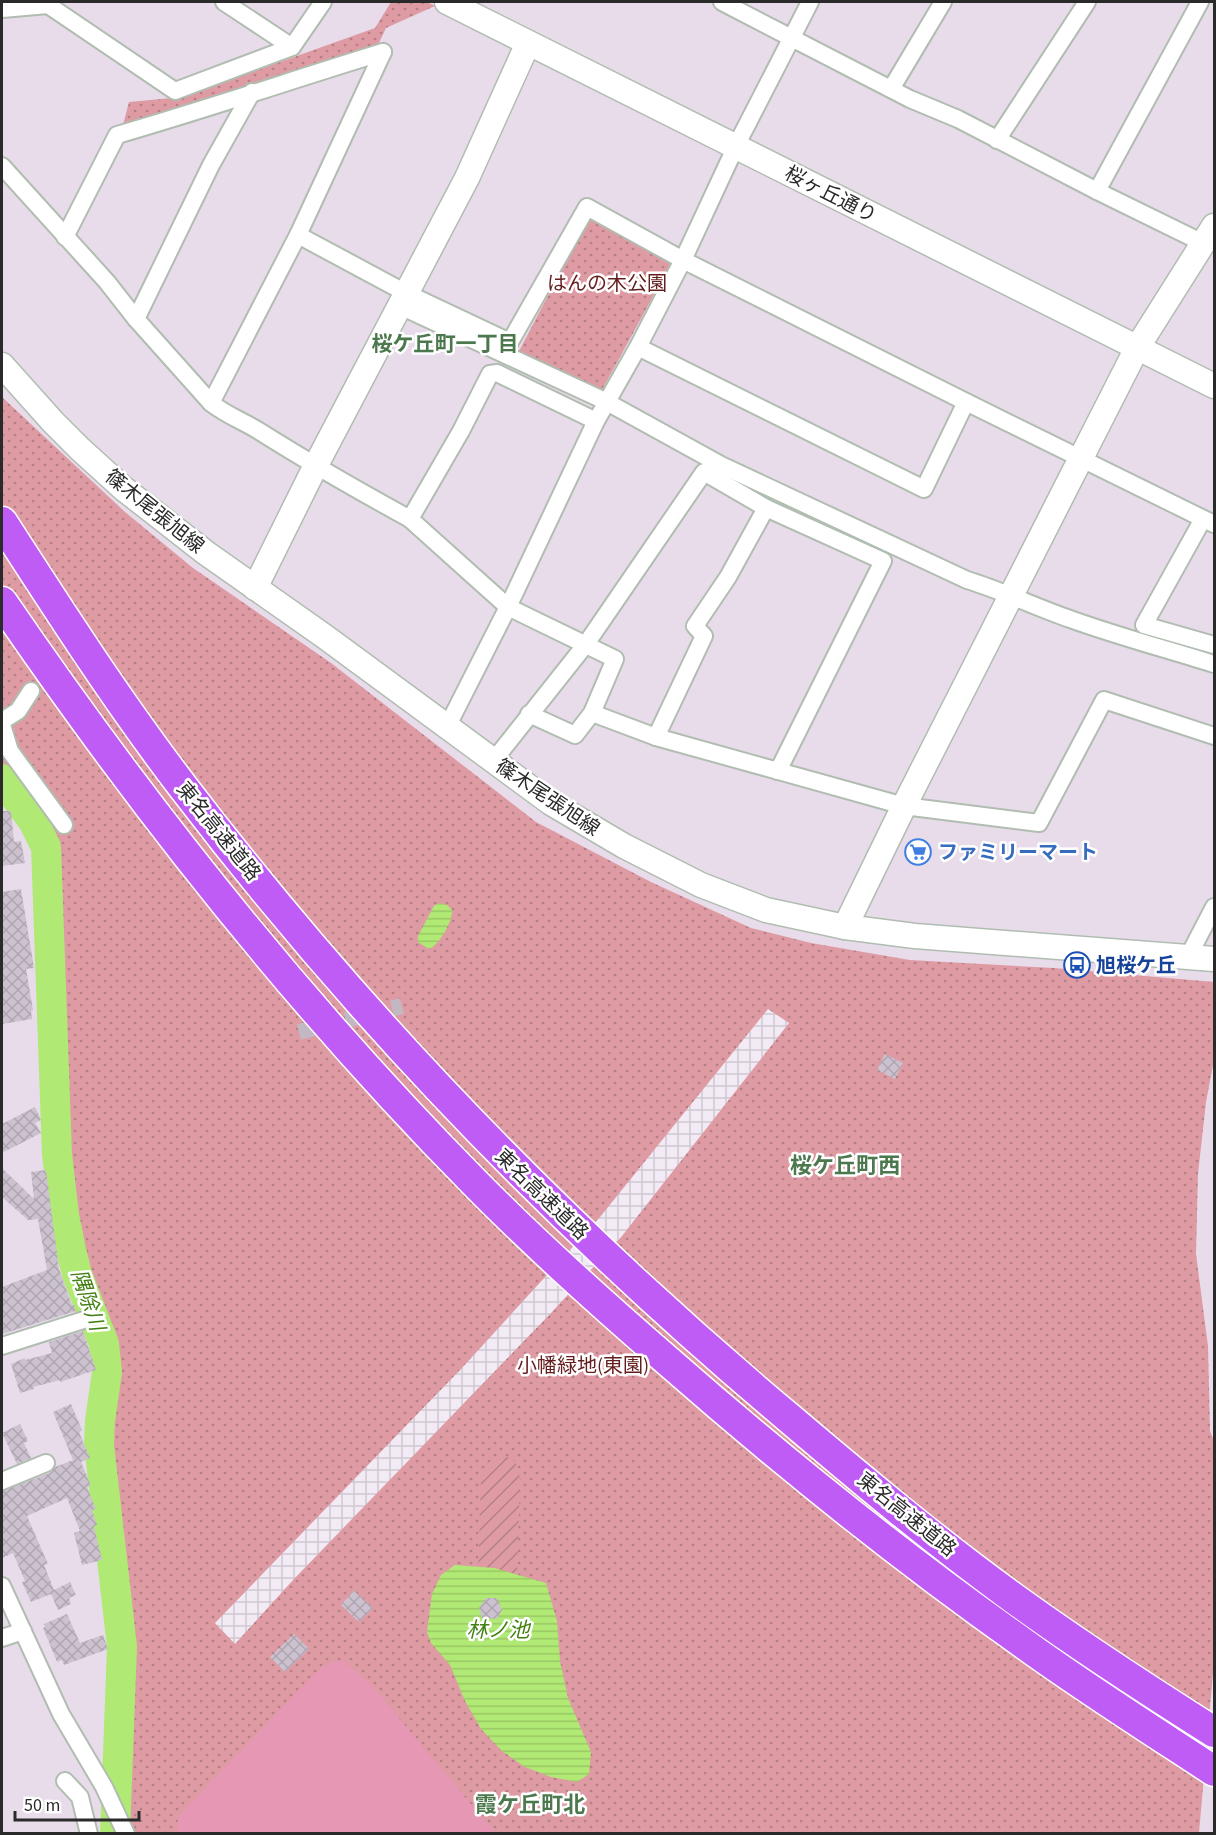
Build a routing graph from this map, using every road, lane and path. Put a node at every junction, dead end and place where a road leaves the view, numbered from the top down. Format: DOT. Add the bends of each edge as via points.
graph roads {
  1 [pos="224,2"];
  2 [pos="323,2"];
  3 [pos="447,2"];
  4 [pos="722,2"];
  5 [pos="810,2"];
  6 [pos="944,2"];
  7 [pos="1087,2"];
  8 [pos="1200,2"];
  9 [pos="48,3"];
  10 [pos="2,9"];
  11 [pos="790,38"];
  12 [pos="528,43"];
  13 [pos="292,47"];
  14 [pos="891,89"];
  15 [pos="252,92"];
  16 [pos="998,140"];
  17 [pos="736,146"];
  18 [pos="2,166"];
  19 [pos="1097,191"];
  20 [pos="298,235"];
  21 [pos="1209,235"];
  22 [pos="65,237"];
  23 [pos="683,260"];
  24 [pos="403,300"];
  25 [pos="136,319"];
  26 [pos="638,346"];
  27 [pos="1137,348"];
  28 [pos="2,365"];
  29 [pos="1215,386"];
  30 [pos="605,401"];
  31 [pos="966,402"];
  32 [pos="211,403"];
  33 [pos="596,420"];
  34 [pos="1081,459"];
  35 [pos="315,466"];
  36 [pos="766,508"];
  37 [pos="410,519"];
  38 [pos="1209,521"];
  39 [pos="2,522"];
  40 [pos="255,588"];
  41 [pos="1011,595"];
  42 [pos="2,602"];
  43 [pos="508,608"];
  44 [pos="586,644"];
  45 [pos="1215,645"];
  46 [pos="1215,664"];
  47 [pos="31,691"];
  48 [pos="592,713"];
  49 [pos="529,714"];
  50 [pos="2,723"];
  51 [pos="447,727"];
  52 [pos="1215,736"];
  53 [pos="656,737"];
  54 [pos="494,760"];
  55 [pos="778,771"];
  56 [pos="903,806"];
  57 [pos="64,825"];
  58 [pos="1215,907"];
  59 [pos="845,927"];
  60 [pos="1188,957"];
  61 [pos="1215,959"];
  62 [pos="90,1318"];
  63 [pos="2,1346"];
  64 [pos="46,1463"];
  65 [pos="2,1481"];
  66 [pos="2,1586"];
  67 [pos="23,1631"];
  68 [pos="2,1638"];
  69 [pos="1215,1732"];
  70 [pos="1215,1771"];
  71 [pos="65,1781"];
  72 [pos="125,1830"];
  73 [pos="89,1833"];
  1 -- 13 [label="street"];
  2 -- 13 [label="street"];
  3 -- 12 [label="street, 桜ヶ丘通り"];
  4 -- 11 [label="street"];
  5 -- 11 [label="street"];
  6 -- 14 [label="street"];
  7 -- 16 [label="street"];
  8 -- 19 [label="street"];
  9 -- 10 [label="street"];
  9 -- 13 [label="street" via="175,91"];
  11 -- 14 [label="street"];
  11 -- 17 [label="street"];
  12 -- 17 [label="street, 桜ヶ丘通り"];
  12 -- 24 [label="street" via="467,178"];
  14 -- 16 [label="street"];
  15 -- 20 [label="street" via="383,52"];
  15 -- 22 [label="street" via="117,135"];
  15 -- 25 [label="street" via="211,165"];
  16 -- 19 [label="street"];
  17 -- 23 [label="street"];
  17 -- 27 [label="street, 桜ヶ丘通り"];
  18 -- 22 [label="street"];
  19 -- 21 [label="street"];
  20 -- 24 [label="street"];
  20 -- 32 [label="street"];
  21 -- 27 [label="street"];
  22 -- 25 [label="street" via="108,282"];
  23 -- 24 [label="street" via="587,207 510,342"];
  23 -- 26 [label="street"];
  23 -- 31 [label="street"];
  24 -- 30 [label="street"];
  24 -- 35 [label="street"];
  25 -- 32 [label="street"];
  26 -- 30 [label="street"];
  26 -- 31 [label="street" via="924,489"];
  27 -- 29 [label="street, 桜ヶ丘通り"];
  27 -- 34 [label="street"];
  28 -- 40 [label="street, 篠木尾張旭線" via="52,422 124,489"];
  30 -- 33 [label="street"];
  30 -- 41 [label="street" via="721,465 968,580"];
  31 -- 34 [label="street"];
  32 -- 35 [label="street"];
  33 -- 37 [label="street" via="497,373 490,374"];
  33 -- 43 [label="street"];
  34 -- 38 [label="street"];
  34 -- 41 [label="street"];
  35 -- 37 [label="street"];
  35 -- 40 [label="street"];
  36 -- 44 [label="street" via="704,472"];
  36 -- 53 [label="street" via="728,577 695,626 704,636"];
  36 -- 55 [label="street" via="883,561"];
  37 -- 43 [label="street"];
  38 -- 45 [label="street" via="1144,625"];
  39 -- 69 [label="highway, 東名高速道路" via="169,766 249,869 327,963 495,1148 651,1298 909,1518 1012,1597"];
  40 -- 51 [label="street, 篠木尾張旭線"];
  41 -- 46 [label="street" via="1116,636"];
  41 -- 56 [label="street"];
  42 -- 70 [label="highway, 東名高速道路" via="73,706 247,930 400,1105 477,1186 624,1323 818,1489 1026,1645"];
  43 -- 44 [label="street"];
  43 -- 51 [label="street"];
  44 -- 48 [label="street" via="615,659"];
  44 -- 49 [label="street"];
  47 -- 50 [label="street" via="18,711"];
  48 -- 49 [label="street" via="574,735"];
  48 -- 53 [label="street"];
  49 -- 54 [label="street"];
  50 -- 57 [label="street" via="10,751"];
  51 -- 54 [label="street, 篠木尾張旭線"];
  52 -- 56 [label="street" via="1104,700 1039,823"];
  53 -- 55 [label="street"];
  54 -- 59 [label="street, 篠木尾張旭線" via="577,819 701,885 766,909"];
  55 -- 56 [label="street"];
  56 -- 59 [label="street"];
  58 -- 60 [label="street"];
  59 -- 60 [label="street, 篠木尾張旭線"];
  60 -- 61 [label="street, 篠木尾張旭線"];
  62 -- 63 [label="street"];
  64 -- 65 [label="street"];
  66 -- 67 [label="street"];
  67 -- 68 [label="street"];
  67 -- 72 [label="street" via="62,1714"];
  71 -- 73 [label="street" via="80,1797"];
}
